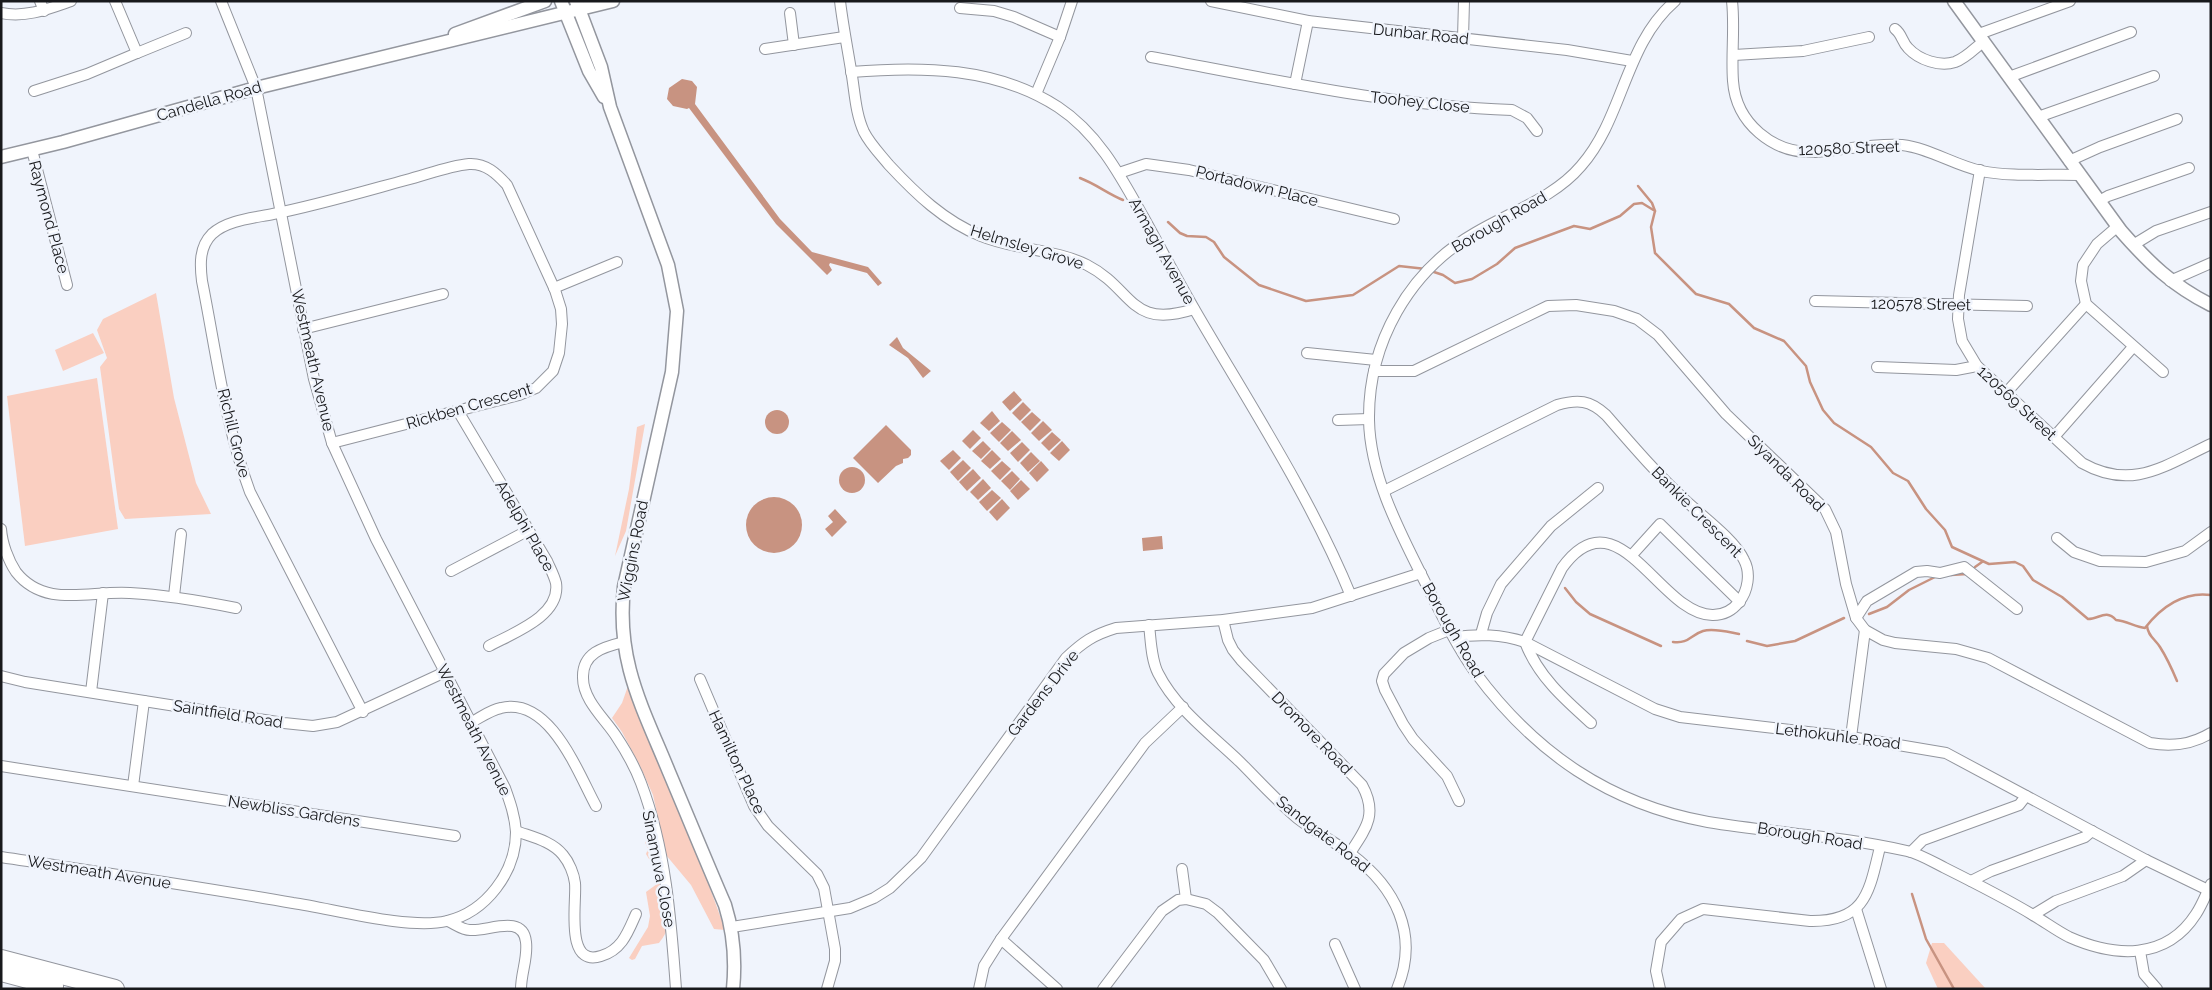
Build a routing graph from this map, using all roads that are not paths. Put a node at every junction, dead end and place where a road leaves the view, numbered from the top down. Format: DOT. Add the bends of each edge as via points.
graph roads {
  1 [pos="71,1"];
  2 [pos="114,1"];
  3 [pos="221,1"];
  4 [pos="545,1"];
  5 [pos="613,1"];
  6 [pos="840,1"];
  7 [pos="1072,1"];
  8 [pos="1211,1"];
  9 [pos="1464,1"];
  10 [pos="1675,1"];
  11 [pos="1732,1"];
  12 [pos="1954,1"];
  13 [pos="2070,1"];
  14 [pos="577,5"];
  15 [pos="42,6"];
  16 [pos="562,7"];
  17 [pos="960,8"];
  18 [pos="1,13"];
  19 [pos="790,13"];
  20 [pos="1308,21"];
  21 [pos="1895,29"];
  22 [pos="2131,32"];
  23 [pos="186,33"];
  24 [pos="844,37"];
  25 [pos="1869,37"];
  26 [pos="1060,38"];
  27 [pos="1463,38"];
  28 [pos="1981,38"];
  29 [pos="794,45"];
  30 [pos="417,48"];
  31 [pos="765,49"];
  32 [pos="137,53"];
  33 [pos="1734,55"];
  34 [pos="1151,57"];
  35 [pos="1632,61"];
  36 [pos="851,72"];
  37 [pos="2154,76"];
  38 [pos="2009,77"];
  39 [pos="1295,84"];
  40 [pos="256,88"];
  41 [pos="34,91"];
  42 [pos="1036,94"];
  43 [pos="610,108"];
  44 [pos="2038,117"];
  45 [pos="2177,119"];
  46 [pos="1537,130"];
  47 [pos="32,150"];
  48 [pos="1,157"];
  49 [pos="2069,161"];
  50 [pos="2189,168"];
  51 [pos="1980,170"];
  52 [pos="1119,173"];
  53 [pos="2079,175"];
  54 [pos="2099,201"];
  55 [pos="2211,212"];
  56 [pos="281,213"];
  57 [pos="1394,219"];
  58 [pos="2118,226"];
  59 [pos="2133,245"];
  60 [pos="617,262"];
  61 [pos="2211,263"];
  62 [pos="2170,281"];
  63 [pos="67,285"];
  64 [pos="554,288"];
  65 [pos="443,294"];
  66 [pos="1815,301"];
  67 [pos="1958,304"];
  68 [pos="2086,304"];
  69 [pos="2027,306"];
  70 [pos="2211,306"];
  71 [pos="1194,309"];
  72 [pos="303,329"];
  73 [pos="2132,347"];
  74 [pos="1307,353"];
  75 [pos="1376,360"];
  76 [pos="1977,366"];
  77 [pos="1877,367"];
  78 [pos="1374,371"];
  79 [pos="2163,372"];
  80 [pos="2006,393"];
  81 [pos="458,411"];
  82 [pos="1369,418"];
  83 [pos="1338,420"];
  84 [pos="2054,437"];
  85 [pos="332,443"];
  86 [pos="2211,444"];
  87 [pos="1598,488"];
  88 [pos="1384,491"];
  89 [pos="1,529"];
  90 [pos="527,531"];
  91 [pos="2211,532"];
  92 [pos="1,534"];
  93 [pos="181,534"];
  94 [pos="2057,538"];
  95 [pos="1632,555"];
  96 [pos="451,571"];
  97 [pos="1421,573"];
  98 [pos="103,593"];
  99 [pos="174,596"];
  100 [pos="1351,596"];
  101 [pos="1740,602"];
  102 [pos="236,608"];
  103 [pos="2017,609"];
  104 [pos="1856,618"];
  105 [pos="1223,620"];
  106 [pos="1149,625"];
  107 [pos="1865,630"];
  108 [pos="1452,633"];
  109 [pos="1481,634"];
  110 [pos="624,642"];
  111 [pos="1526,642"];
  112 [pos="489,646"];
  113 [pos="445,672"];
  114 [pos="1,676"];
  115 [pos="700,679"];
  116 [pos="91,692"];
  117 [pos="144,701"];
  118 [pos="1183,707"];
  119 [pos="363,712"];
  120 [pos="470,723"];
  121 [pos="1591,723"];
  122 [pos="2211,733"];
  123 [pos="1851,737"];
  124 [pos="1,766"];
  125 [pos="132,786"];
  126 [pos="2026,796"];
  127 [pos="1460,802"];
  128 [pos="596,806"];
  129 [pos="516,831"];
  130 [pos="2092,831"];
  131 [pos="454,836"];
  132 [pos="1880,847"];
  133 [pos="1911,852"];
  134 [pos="1350,854"];
  135 [pos="1,857"];
  136 [pos="2146,860"];
  137 [pos="1182,869"];
  138 [pos="1971,881"];
  139 [pos="2209,887"];
  140 [pos="1186,899"];
  141 [pos="1856,909"];
  142 [pos="829,913"];
  143 [pos="636,914"];
  144 [pos="2033,915"];
  145 [pos="448,921"];
  146 [pos="732,927"];
  147 [pos="1001,939"];
  148 [pos="1335,944"];
  149 [pos="2140,951"];
  150 [pos="1,959"];
  151 [pos="1,972"];
  152 [pos="1280,988"];
  153 [pos="66,989"];
  154 [pos="115,989"];
  155 [pos="521,989"];
  156 [pos="676,989"];
  157 [pos="733,989"];
  158 [pos="827,989"];
  159 [pos="979,989"];
  160 [pos="1058,989"];
  161 [pos="1103,989"];
  162 [pos="1355,989"];
  163 [pos="1397,989"];
  164 [pos="1660,989"];
  165 [pos="1881,989"];
  166 [pos="2157,989"];
  1 -- 15 [label="street"];
  2 -- 32 [label="street"];
  3 -- 40 [label="street, Westmeath Avenue"];
  4 -- 30 [label="street, Candella Road"];
  5 -- 14 [label="street"];
  6 -- 24 [label="street, Helmsley Grove"];
  7 -- 26 [label="street"];
  8 -- 20 [label="street, Dunbar Road"];
  9 -- 27 [label="street"];
  10 -- 35 [label="street, Borough Road" via="1654,22"];
  11 -- 33 [label="street, 120580 Street"];
  12 -- 28 [label="street"];
  13 -- 28 [label="street"];
  14 -- 16 [label="street, Candella Road"];
  14 -- 43 [label="street, Wiggins Road" via="601,67"];
  15 -- 18 [label="street" via="20,16"];
  16 -- 30 [label="street, Candella Road" via="478,35"];
  16 -- 43 [label="street, Wiggins Road" via="589,71"];
  17 -- 26 [label="street" via="994,11 1014,17"];
  19 -- 29 [label="street"];
  20 -- 27 [label="street, Dunbar Road"];
  20 -- 39 [label="street"];
  21 -- 28 [label="street" via="1906,47 1934,62 1955,62"];
  22 -- 38 [label="street"];
  23 -- 32 [label="street"];
  24 -- 29 [label="street"];
  24 -- 36 [label="street, Helmsley Grove"];
  25 -- 33 [label="street" via="1803,51"];
  26 -- 42 [label="street"];
  27 -- 35 [label="street, Dunbar Road"];
  28 -- 38 [label="street"];
  29 -- 31 [label="street"];
  30 -- 40 [label="street, Candella Road"];
  32 -- 41 [label="street"];
  33 -- 51 [label="street, 120580 Street" via="1734,91 1743,113 1757,131 1776,145 1800,152 1874,145 1905,146"];
  34 -- 39 [label="street, Toohey Close"];
  35 -- 75 [label="street, Borough Road" via="1603,136 1578,171 1554,190 1443,255 1420,278 1401,305"];
  36 -- 42 [label="street, Armagh Avenue" via="894,69 957,71 999,80"];
  36 -- 71 [label="street, Helmsley Grove" via="859,119 868,139 919,196 949,220 996,241 1089,266 1147,313 1167,316"];
  37 -- 44 [label="street"];
  38 -- 44 [label="street"];
  39 -- 46 [label="street, Toohey Close" via="1403,102 1512,110 1527,118"];
  40 -- 47 [label="street, Candella Road"];
  40 -- 56 [label="street, Westmeath Avenue"];
  42 -- 52 [label="street, Armagh Avenue" via="1075,120 1095,140"];
  43 -- 110 [label="street, Wiggins Road" via="668,265 677,311 672,372 624,587"];
  44 -- 49 [label="street"];
  45 -- 49 [label="street"];
  47 -- 48 [label="street, Candella Road"];
  47 -- 63 [label="street, Raymond Place"];
  49 -- 53 [label="street"];
  50 -- 54 [label="street"];
  51 -- 53 [label="street, 120580 Street"];
  51 -- 67 [label="street, 120569 Street"];
  52 -- 57 [label="street, Portadown Place" via="1146,164 1189,170"];
  52 -- 71 [label="street, Armagh Avenue"];
  53 -- 54 [label="street"];
  54 -- 58 [label="street"];
  55 -- 59 [label="street" via="2156,231"];
  56 -- 64 [label="street, Rickben Crescent" via="448,169 478,165 498,174 507,185"];
  56 -- 72 [label="street, Westmeath Avenue"];
  56 -- 119 [label="street, Richill Grove" via="232,224 212,234 202,250 202,281 240,466 250,492"];
  58 -- 59 [label="street"];
  58 -- 68 [label="street" via="2097,244 2083,265 2081,281"];
  59 -- 62 [label="street"];
  60 -- 64 [label="street"];
  61 -- 62 [label="street"];
  62 -- 70 [label="street"];
  64 -- 81 [label="street, Rickben Crescent" via="562,324 559,353 552,371 536,388"];
  65 -- 72 [label="street"];
  66 -- 67 [label="street, 120578 Street"];
  67 -- 69 [label="street, 120578 Street"];
  67 -- 76 [label="street, 120569 Street" via="1962,340"];
  68 -- 73 [label="street"];
  68 -- 80 [label="street"];
  71 -- 100 [label="street, Armagh Avenue" via="1333,550"];
  72 -- 85 [label="street, Westmeath Avenue"];
  73 -- 79 [label="street"];
  73 -- 84 [label="street"];
  74 -- 75 [label="street"];
  75 -- 78 [label="street, Borough Road"];
  76 -- 77 [label="street" via="1956,370"];
  76 -- 80 [label="street, 120569 Street"];
  78 -- 82 [label="street, Borough Road"];
  78 -- 104 [label="street, Siyanda Road" via="1414,371 1548,306 1576,305 1614,311 1637,319 1658,335 1726,414 1825,509 1836,532"];
  80 -- 84 [label="street, 120569 Street"];
  81 -- 85 [label="street, Rickben Crescent"];
  81 -- 90 [label="street, Adelphi Place"];
  82 -- 83 [label="street"];
  82 -- 88 [label="street, Borough Road" via="1371,446"];
  84 -- 86 [label="street, 120569 Street" via="2082,463 2113,476 2143,474"];
  85 -- 113 [label="street, Westmeath Avenue" via="376,540"];
  87 -- 109 [label="street" via="1551,526 1501,584 1486,613"];
  88 -- 97 [label="street, Borough Road"];
  88 -- 101 [label="street, Bankie Crescent" via="1557,405 1580,400 1596,406 1606,415 1685,500 1740,553 1748,577"];
  89 -- 92 [label="street"];
  90 -- 96 [label="street"];
  90 -- 112 [label="street, Adelphi Place" via="553,574 556,584 554,600 542,616"];
  91 -- 94 [label="street" via="2185,551 2146,562 2100,561 2074,552"];
  92 -- 98 [label="street" via="14,569 33,588 48,594 70,596"];
  93 -- 99 [label="street"];
  95 -- 101 [label="street" via="1677,599 1698,613 1726,613"];
  95 -- 101 [label="street" via="1660,524"];
  95 -- 111 [label="street" via="1616,546 1599,543 1586,546 1570,557"];
  97 -- 100 [label="street, Gardens Drive"];
  97 -- 108 [label="street, Borough Road"];
  98 -- 99 [label="street"];
  98 -- 116 [label="street"];
  99 -- 102 [label="street"];
  100 -- 105 [label="street, Gardens Drive" via="1312,608"];
  103 -- 104 [label="street" via="1964,567 1940,573 1916,572 1868,601"];
  104 -- 107 [label="street, Siyanda Road"];
  105 -- 106 [label="street, Gardens Drive"];
  105 -- 134 [label="street, Dromore Road" via="1228,640 1237,655 1365,790 1370,803 1369,820"];
  106 -- 118 [label="street, Sandgate Road" via="1157,672"];
  106 -- 142 [label="street, Gardens Drive" via="1116,628 1085,640 1066,658 911,869 874,898"];
  107 -- 122 [label="street, Siyanda Road" via="1895,643 1956,649 1988,658 2150,743 2177,745 2194,742"];
  107 -- 123 [label="street"];
  108 -- 109 [label="street, Lethokuhle Road"];
  108 -- 127 [label="street, Lethokuhle Road" via="1429,638 1404,653 1382,680 1412,739 1446,776"];
  108 -- 132 [label="street, Borough Road" via="1473,670 1508,713 1576,772 1618,795 1665,812 1709,822"];
  109 -- 111 [label="street, Lethokuhle Road"];
  110 -- 146 [label="street, Wiggins Road" via="632,682"];
  110 -- 156 [label="street, Sinamuva Close" via="600,648 591,654 583,669 584,687 616,735 641,783 657,835 670,906"];
  111 -- 121 [label="street" via="1538,668 1552,687"];
  111 -- 123 [label="street, Lethokuhle Road" via="1667,714"];
  113 -- 119 [label="street, Saintfield Road"];
  113 -- 120 [label="street, Westmeath Avenue"];
  114 -- 116 [label="street, Saintfield Road"];
  115 -- 142 [label="street, Hamilton Place" via="754,806 768,826 817,874 824,888"];
  116 -- 117 [label="street, Saintfield Road"];
  117 -- 119 [label="street, Saintfield Road" via="313,726 338,722"];
  117 -- 125 [label="street"];
  118 -- 134 [label="street, Sandgate Road" via="1294,815"];
  118 -- 147 [label="street" via="1146,743"];
  120 -- 128 [label="street" via="502,707 530,710 544,719 564,747"];
  120 -- 129 [label="street, Westmeath Avenue" via="505,788"];
  123 -- 126 [label="street, Lethokuhle Road" via="1946,753"];
  124 -- 125 [label="street, Newbliss Gardens"];
  125 -- 131 [label="street, Newbliss Gardens"];
  126 -- 130 [label="street, Lethokuhle Road"];
  126 -- 133 [label="street" via="2019,805 1923,840"];
  129 -- 143 [label="street" via="550,844 563,855 575,881 574,938 579,949 587,955 598,958 609,954 622,943"];
  129 -- 145 [label="street, Westmeath Avenue" via="510,864 497,887 484,903"];
  130 -- 136 [label="street, Lethokuhle Road"];
  130 -- 138 [label="street" via="2085,837"];
  132 -- 133 [label="street, Borough Road"];
  132 -- 141 [label="street" via="1870,886 1864,901"];
  133 -- 138 [label="street, Borough Road"];
  134 -- 163 [label="street, Sandgate Road" via="1378,877 1400,912 1405,957"];
  135 -- 145 [label="street, Westmeath Avenue" via="373,917 422,924"];
  136 -- 139 [label="street, Lethokuhle Road"];
  136 -- 144 [label="street" via="2123,876 2056,901"];
  137 -- 140 [label="street"];
  138 -- 144 [label="street, Borough Road"];
  139 -- 149 [label="street, Borough Road" via="2196,915 2179,934 2156,947"];
  140 -- 152 [label="street" via="1206,904 1218,914 1264,960"];
  140 -- 161 [label="street" via="1162,910"];
  141 -- 164 [label="street" via="1840,918 1824,921 1703,909 1681,919 1661,942 1656,971"];
  141 -- 165 [label="street"];
  142 -- 146 [label="street, Gardens Drive"];
  142 -- 158 [label="street, Hamilton Place" via="835,961"];
  144 -- 149 [label="street, Borough Road" via="2085,944 2110,951"];
  145 -- 155 [label="street" via="468,930 504,925 522,931 527,951"];
  146 -- 157 [label="street, Wiggins Road"];
  147 -- 159 [label="street" via="984,966"];
  147 -- 160 [label="street"];
  148 -- 162 [label="street"];
  149 -- 166 [label="street" via="2144,974"];
  150 -- 154 [label="highway"];
  151 -- 153 [label="highway"];
}
